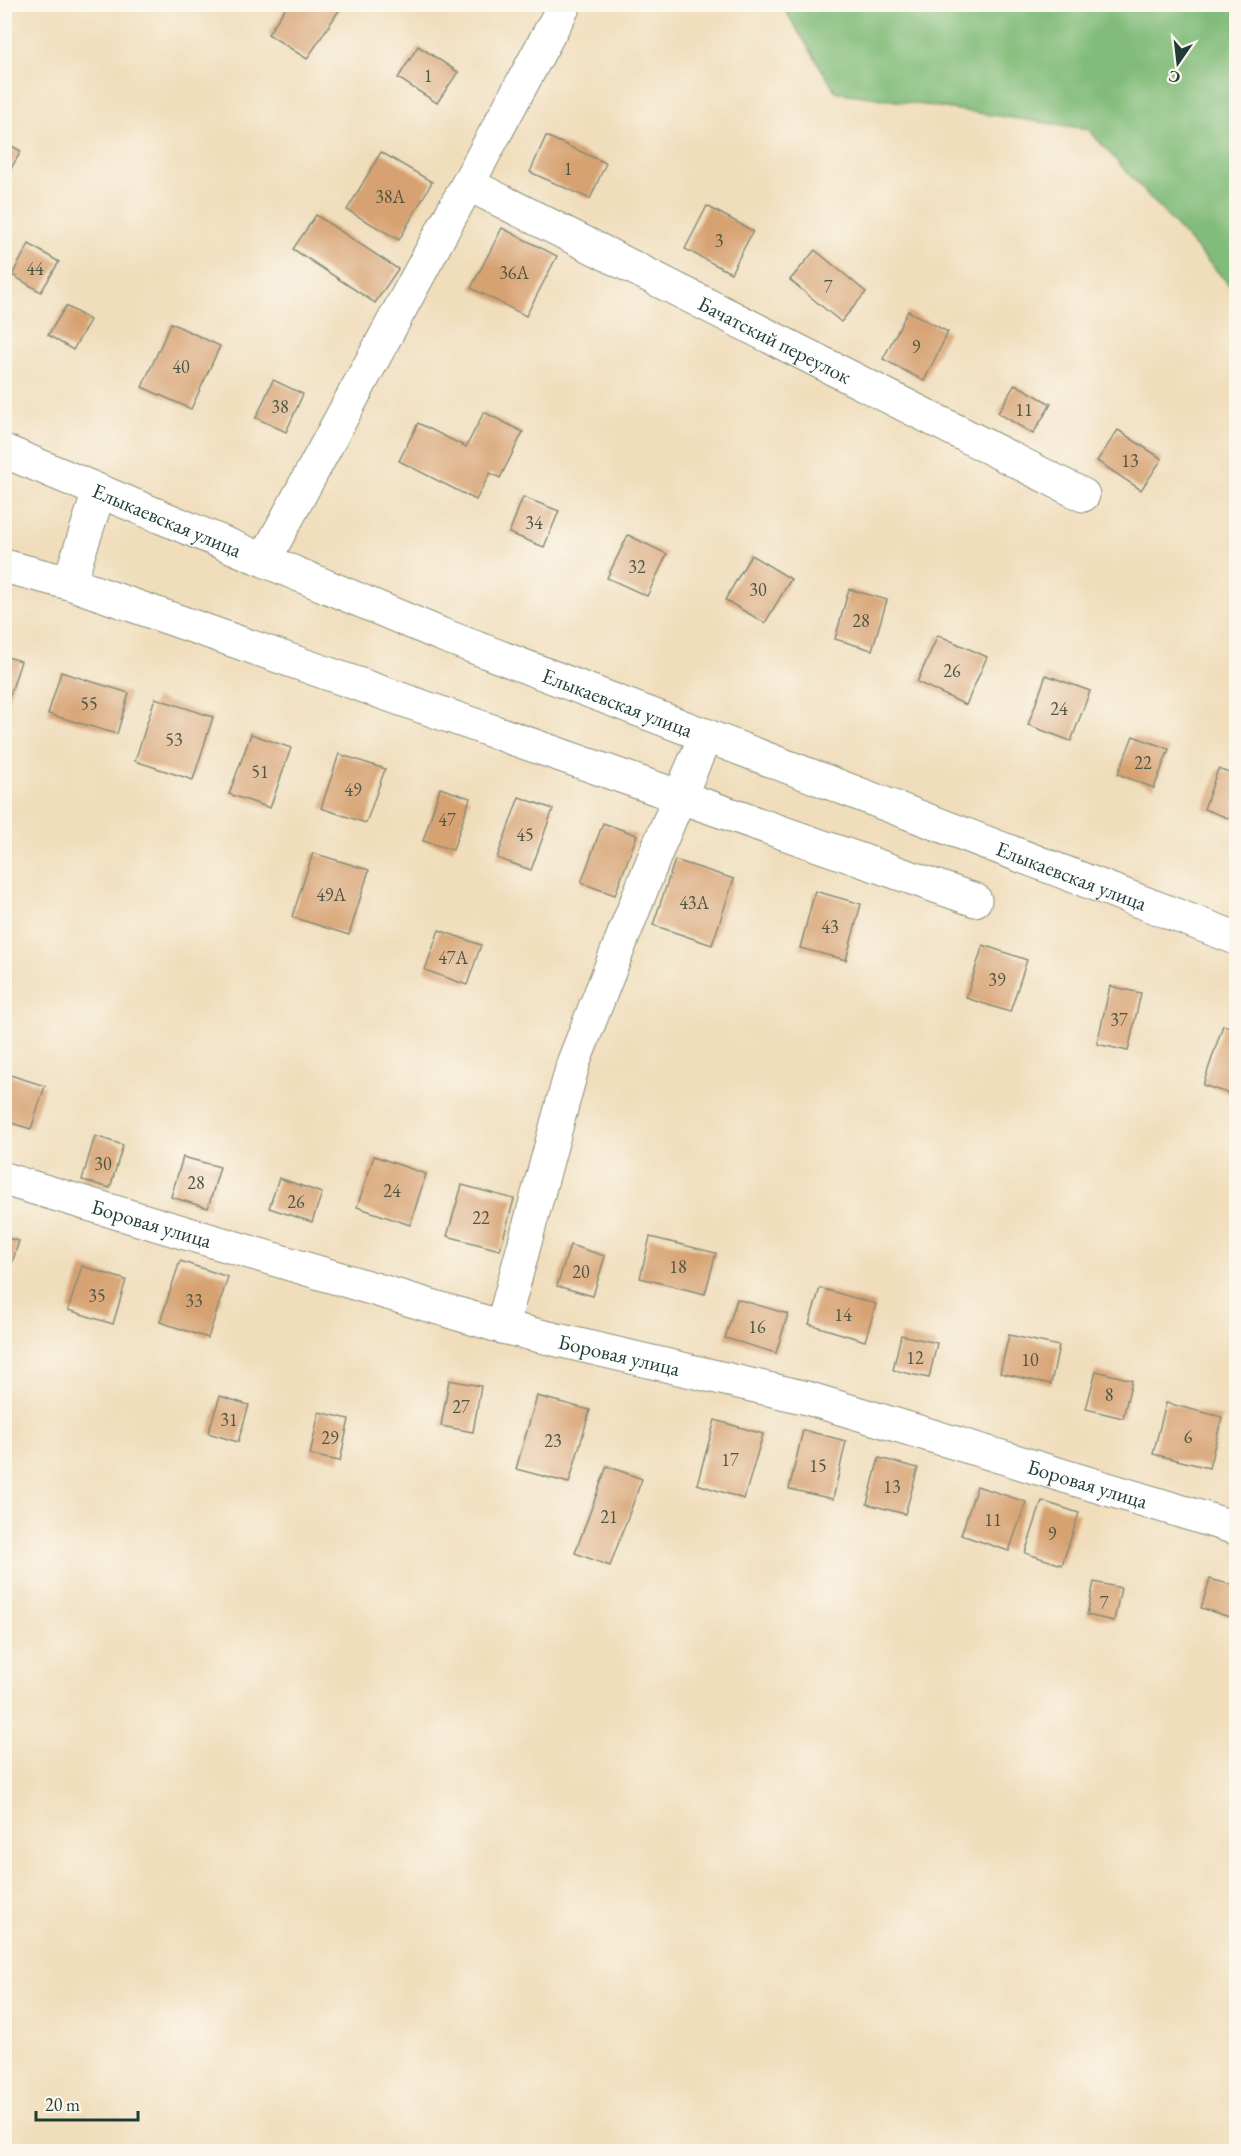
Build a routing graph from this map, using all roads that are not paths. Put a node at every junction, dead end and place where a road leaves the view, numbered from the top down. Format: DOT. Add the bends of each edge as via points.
graph roads {
  1 [pos="562,5"];
  2 [pos="468,184"];
  3 [pos="4,451"];
  4 [pos="99,492"];
  5 [pos="1083,495"];
  6 [pos="265,560"];
  7 [pos="4,566"];
  8 [pos="69,583"];
  9 [pos="706,735"];
  10 [pos="681,796"];
  11 [pos="975,900"];
  12 [pos="1236,938"];
  13 [pos="4,1179"];
  14 [pos="502,1327"];
  15 [pos="1236,1528"];
  1 -- 2 [label="street"];
  2 -- 5 [label="street, Бачатский переулок"];
  2 -- 6 [label="street"];
  3 -- 4 [label="street, Елыкаевская улица"];
  4 -- 6 [label="street, Елыкаевская улица"];
  4 -- 8 [label="street"];
  6 -- 9 [label="street, Елыкаевская улица" via="440,634"];
  7 -- 8 [label="street"];
  8 -- 10 [label="street"];
  9 -- 10 [label="street"];
  9 -- 12 [label="street, Елыкаевская улица"];
  10 -- 11 [label="street"];
  10 -- 14 [label="street" via="574,1061"];
  13 -- 14 [label="street, Боровая улица"];
  14 -- 15 [label="street, Боровая улица" via="807,1398"];
}
